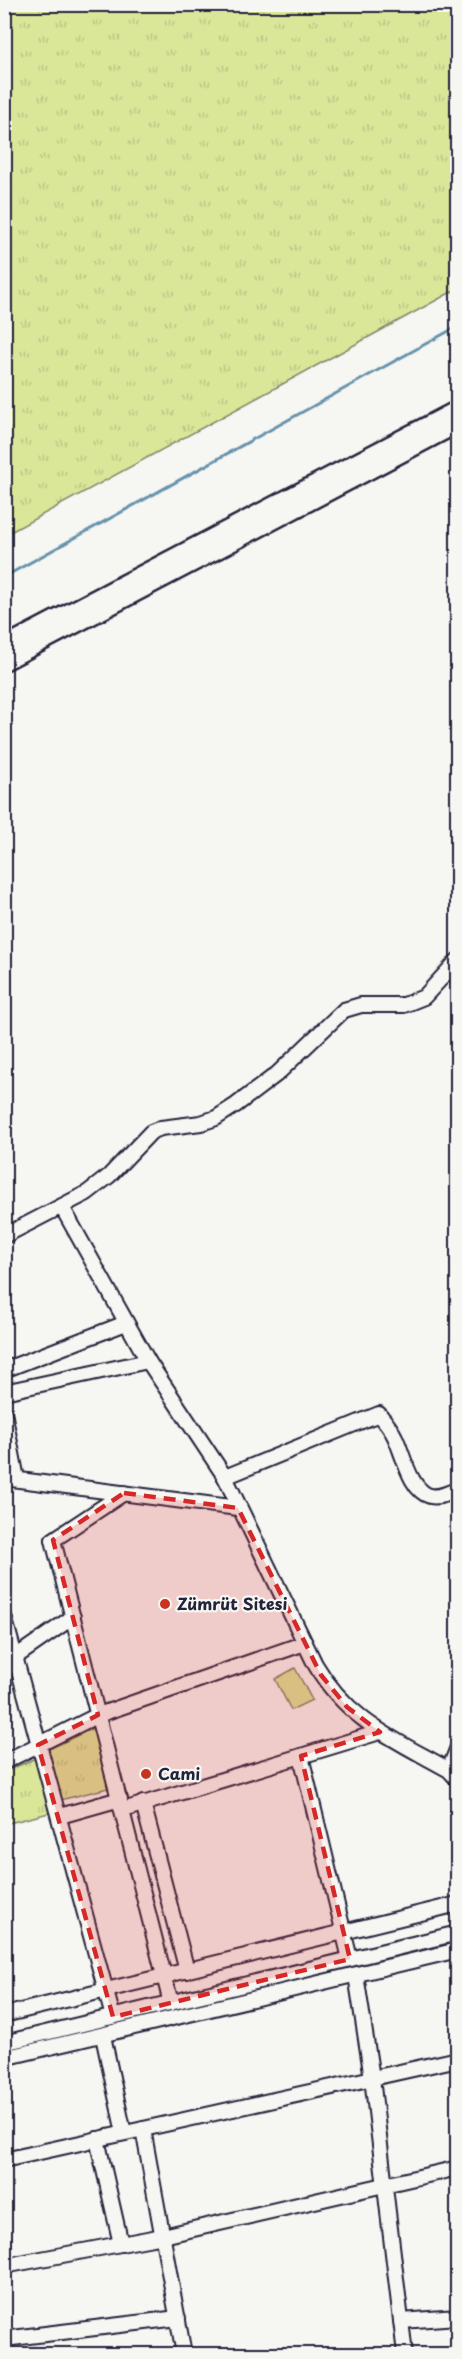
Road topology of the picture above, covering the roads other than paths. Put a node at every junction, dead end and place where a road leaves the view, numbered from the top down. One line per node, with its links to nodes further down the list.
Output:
1 (458, 409): 3 (main road)
2 (458, 424): 4 (main road)
3 (4, 646)
4 (4, 662)
5 (458, 960): 6 (street)
6 (62, 1207): 7 (street); 8 (street)
7 (4, 1236)
8 (126, 1323): 9 (street); 10 (street)
9 (148, 1361): 11 (street); 13 (street)
10 (4, 1370)
11 (4, 1392)
12 (4, 1412): 14 (street)
13 (225, 1477): 15 (street); 17 (street)
14 (11, 1478): 16 (street)
15 (458, 1489)
16 (124, 1493): 17 (street); 19 (street)
17 (238, 1508): 20 (street)
18 (4, 1616): 21 (street)
19 (73, 1617): 21 (street); 22 (street)
20 (304, 1643): 22 (street); 23 (street)
21 (10, 1662): 24 (street)
22 (98, 1715): 24 (street); 30 (street)
23 (380, 1732): 26 (street); 28 (street)
24 (38, 1745): 27 (street); 31 (street)
25 (458, 1748): 28 (street)
26 (301, 1756): 29 (street); 33 (street)
27 (4, 1762)
28 (453, 1775)
29 (143, 1803): 30 (street); 37 (street)
30 (121, 1805): 31 (street); 39 (street)
31 (60, 1816): 40 (street)
32 (458, 1904): 33 (street)
33 (344, 1932): 36 (street); 37 (street)
34 (458, 1933): 36 (street)
35 (458, 1950): 38 (street)
36 (350, 1959): 41 (street)
37 (187, 1971): 39 (street)
38 (356, 1975): 44 (street); 48 (street)
39 (165, 1976): 40 (street); 41 (street)
40 (105, 1990): 42 (street); 43 (street)
41 (171, 2003): 43 (street)
42 (4, 2015)
43 (113, 2017): 45 (street)
44 (103, 2036): 46 (street); 50 (street)
45 (4, 2043)
46 (4, 2058)
47 (458, 2059): 48 (street)
48 (372, 2078): 49 (street); 54 (street)
49 (143, 2129): 50 (street); 55 (street)
50 (124, 2133): 51 (street)
51 (97, 2139): 52 (street); 56 (street)
52 (4, 2160)
53 (458, 2168): 54 (street)
54 (385, 2186): 55 (street); 60 (street)
55 (163, 2236): 56 (street); 59 (street)
56 (122, 2244): 57 (street)
57 (4, 2266)
58 (458, 2317): 60 (street)
59 (178, 2318): 61 (street); 62 (street)
60 (401, 2320): 63 (street)
61 (4, 2338)
62 (184, 2355)
63 (405, 2355)

